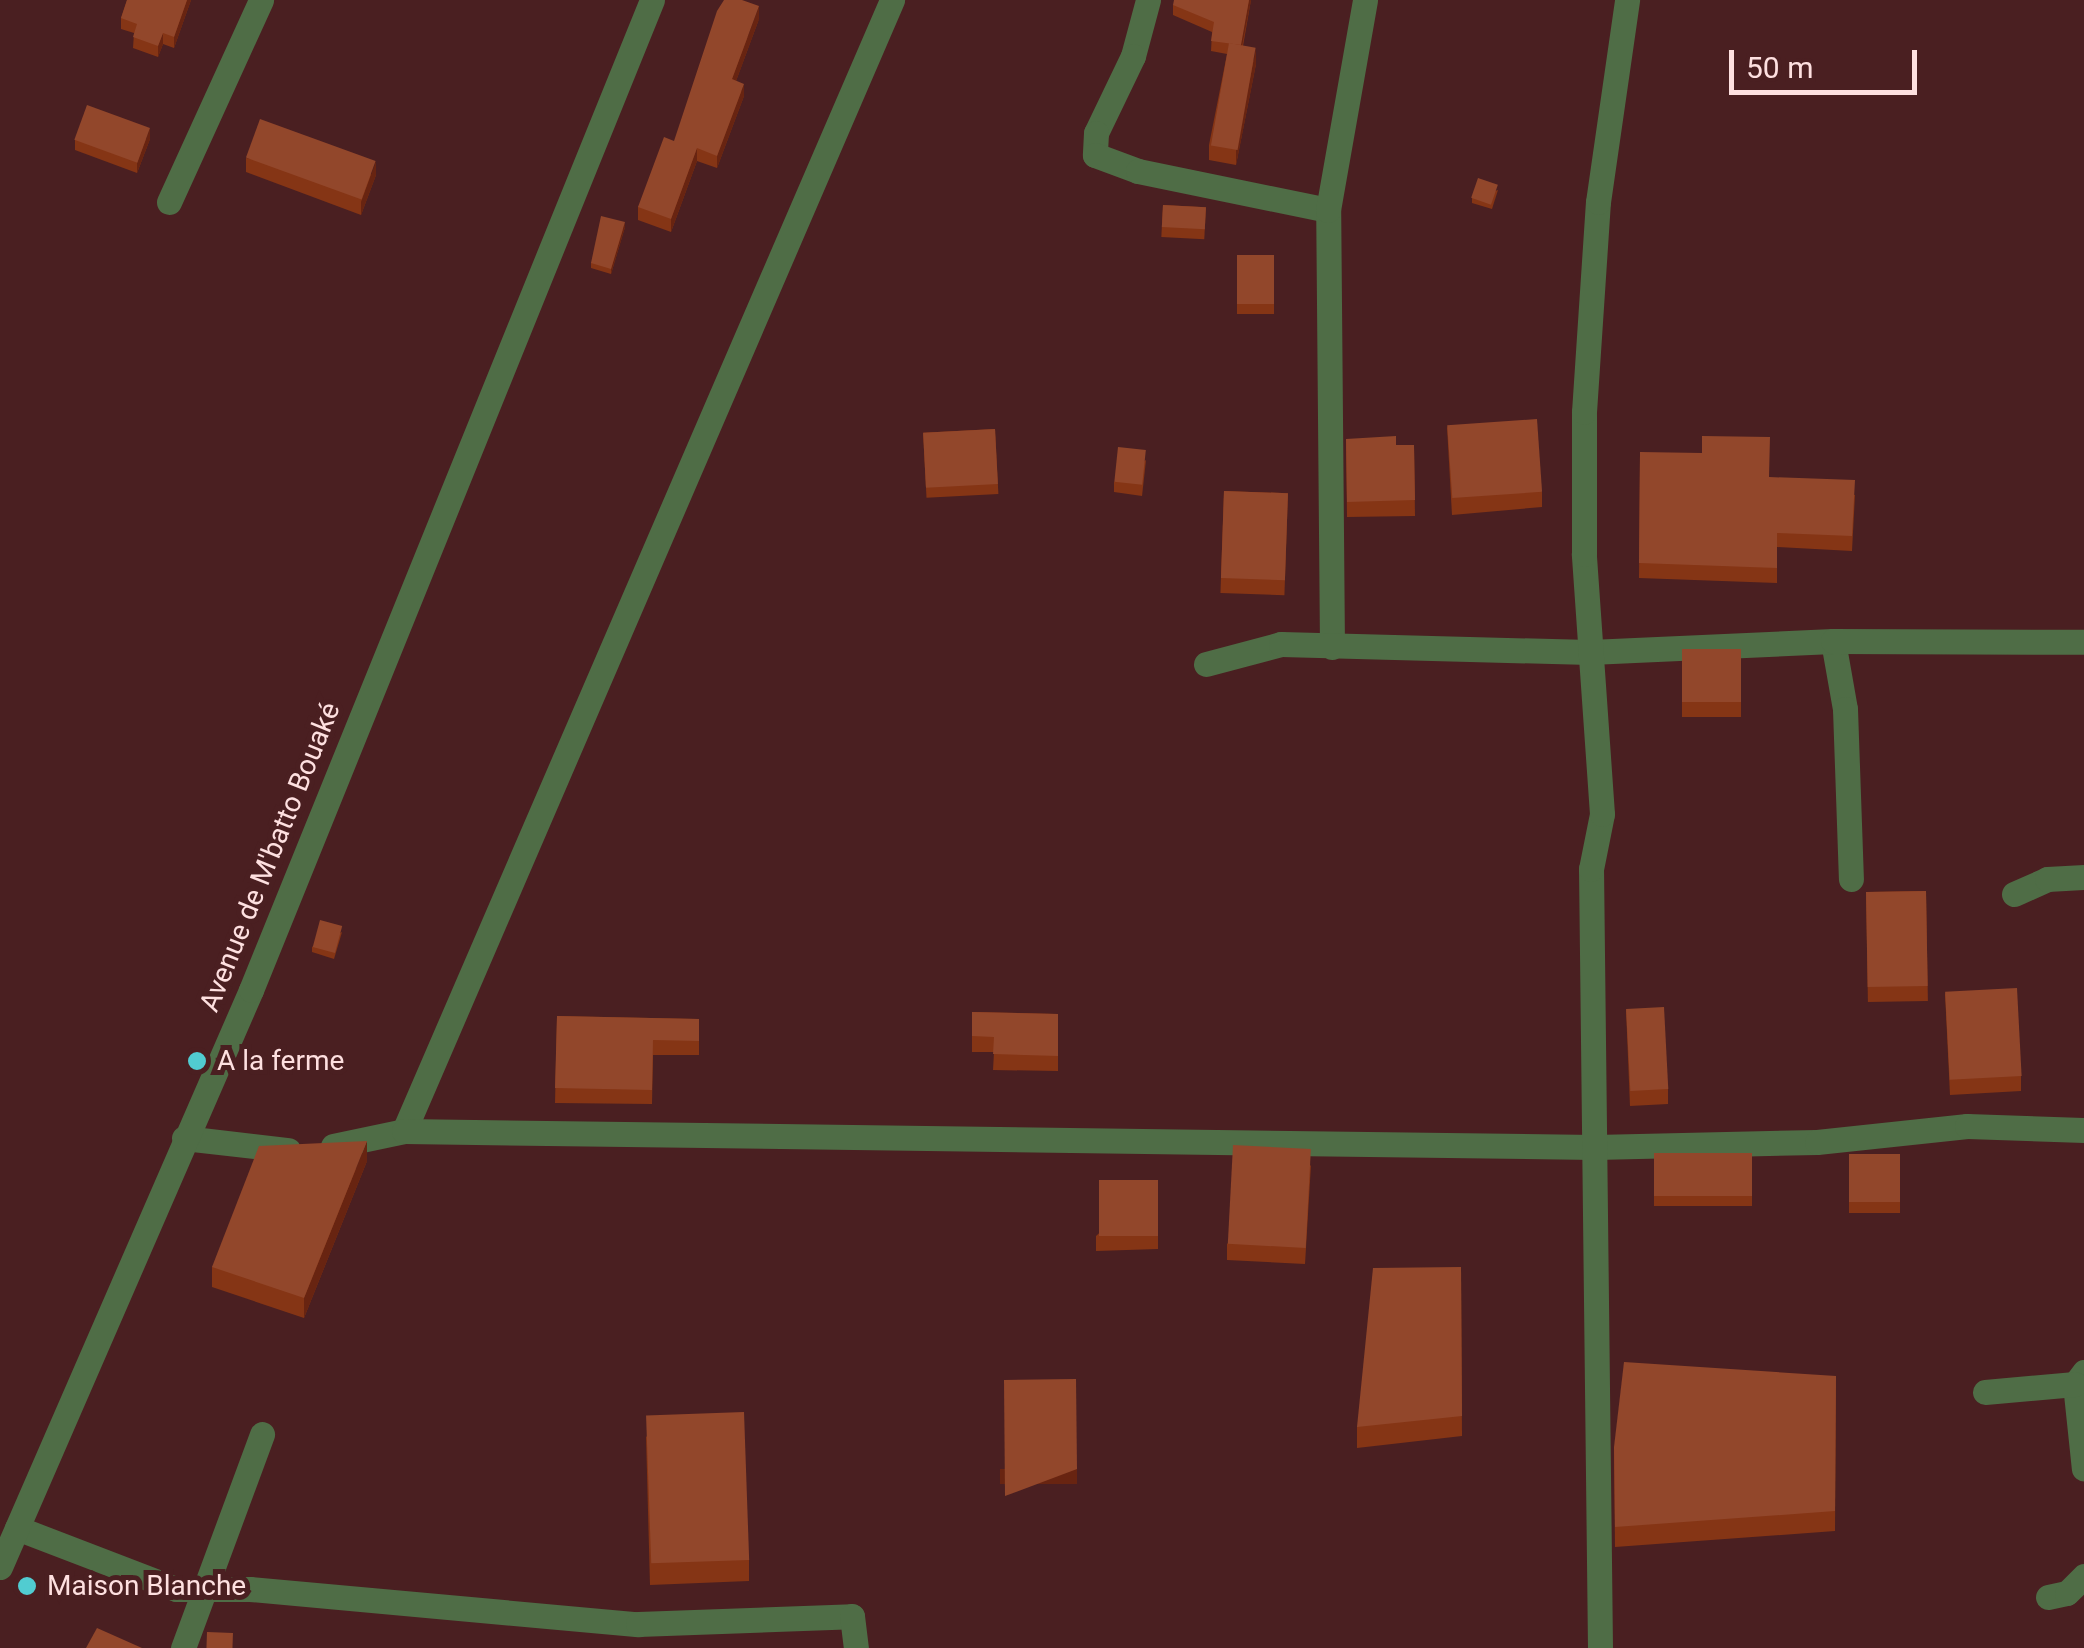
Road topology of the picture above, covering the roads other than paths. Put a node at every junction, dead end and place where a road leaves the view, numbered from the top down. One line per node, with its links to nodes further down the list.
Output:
1 (261, 0): 7 (street)
2 (652, 0): 19 (street, Avenue de M'batto Bouaké)
3 (892, 0): 18 (street)
4 (1148, 0): 8 (street)
5 (1365, 0): 8 (street)
6 (1628, 0): 12 (street)
7 (170, 202)
8 (1328, 210): 11 (street)
9 (1834, 641): 10 (street); 12 (street); 15 (street)
10 (2084, 642)
11 (1332, 646): 12 (street); 13 (street)
12 (1590, 652): 20 (street)
13 (1206, 664)
14 (2084, 877): 16 (street)
15 (1851, 879)
16 (2014, 894)
17 (2084, 1130): 20 (street)
18 (404, 1131): 19 (street); 20 (street)
19 (184, 1138): 25 (street, Avenue de M'batto Bouaké)
20 (1596, 1147): 32 (street)
21 (2079, 1378): 22 (street); 24 (street)
22 (1985, 1392)
23 (262, 1434): 28 (street)
24 (2084, 1469)
25 (17, 1528): 26 (street, Avenue de M'batto Bouaké); 28 (street)
26 (0, 1567)
27 (2084, 1576): 29 (street)
28 (205, 1589): 30 (street); 31 (street)
29 (2048, 1597)
30 (183, 1648)
31 (856, 1648)
32 (1600, 1648)

